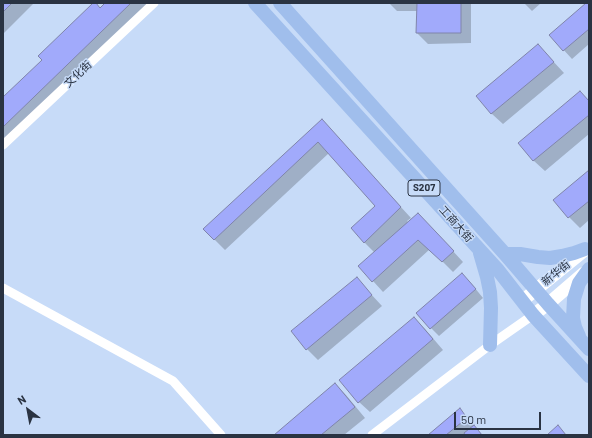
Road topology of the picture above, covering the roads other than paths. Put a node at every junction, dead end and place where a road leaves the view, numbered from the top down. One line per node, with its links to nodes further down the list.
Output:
1 (154, 3): 4 (street, 文化街)
2 (255, 3): 5 (main road, 工商大街 / S207)
3 (280, 3): 7 (main road, 工商大街 / S207)
4 (3, 145)
5 (477, 247): 11 (main road, 工商大街 / S207); 14 (main road)
6 (587, 248): 7 (main road); 10 (street, 新华街)
7 (506, 254): 10 (main road, 工商大街 / S207)
8 (589, 269): 12 (street, 新华街); 15 (main road)
9 (3, 288): 17 (street)
10 (536, 290): 11 (street, 新华街); 12 (main road, 工商大街 / S207)
11 (522, 301): 13 (main road, 工商大街 / S207)
12 (548, 304): 13 (street, 新华街); 15 (main road, 工商大街 / S207)
13 (533, 315): 14 (street); 16 (main road, 工商大街 / S207)
14 (490, 345): 18 (street)
15 (586, 346)
16 (589, 376)
17 (221, 435)
18 (372, 435)

